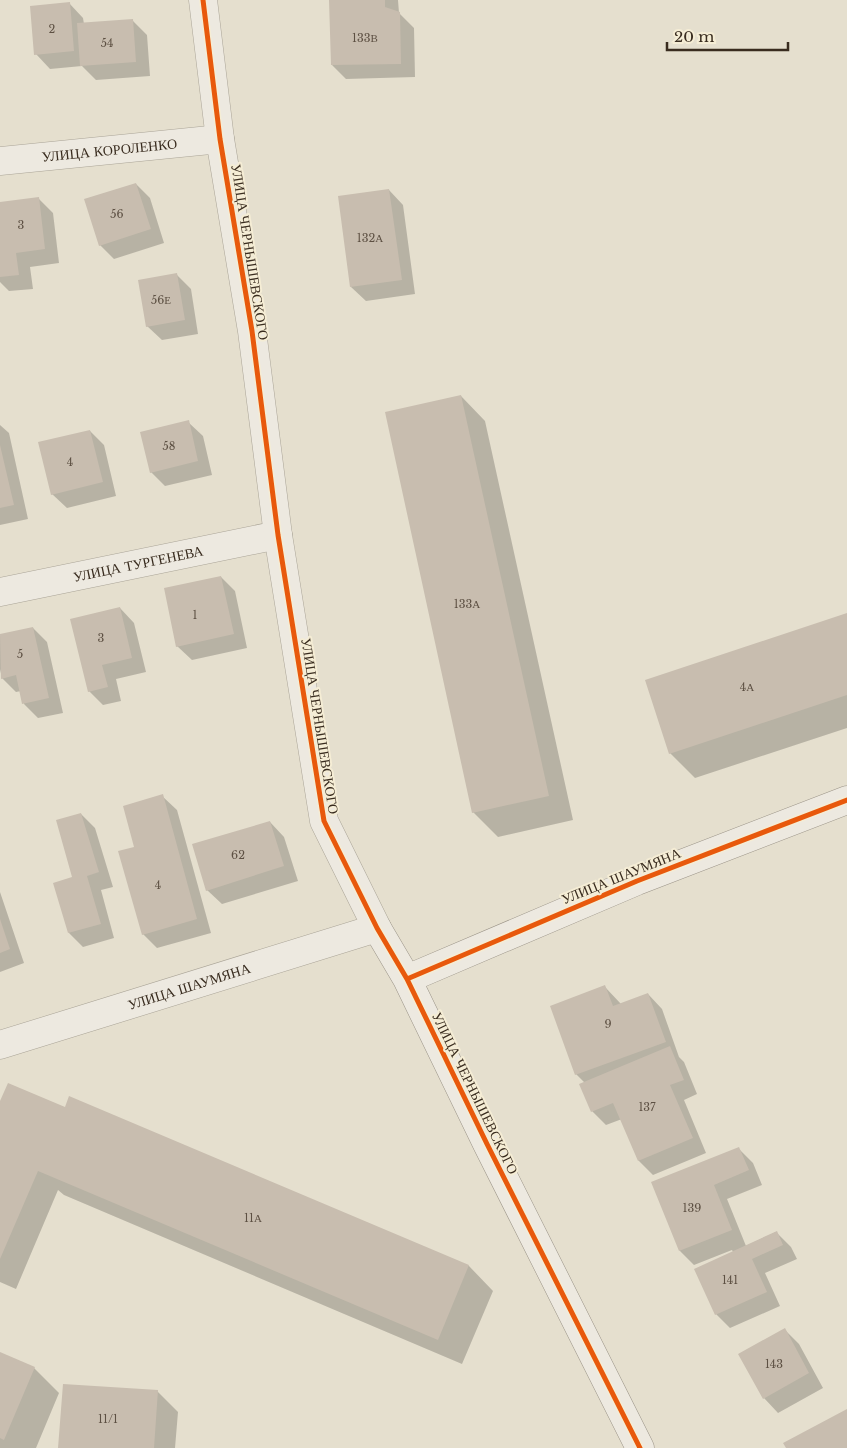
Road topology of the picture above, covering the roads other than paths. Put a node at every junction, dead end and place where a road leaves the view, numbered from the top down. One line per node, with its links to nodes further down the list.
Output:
1 (203, 0): 2 (street, УЛИЦА ЧЕРНЫШЕВСКОГО)
2 (220, 139): 3 (street, УЛИЦА КОРОЛЕНКО); 4 (street, УЛИЦА ЧЕРНЫШЕВСКОГО)
3 (0, 161)
4 (278, 535): 5 (street, УЛИЦА ТУРГЕНЕВА); 7 (street, УЛИЦА ЧЕРНЫШЕВСКОГО)
5 (0, 592)
6 (847, 800): 8 (street, УЛИЦА ШАУМЯНА)
7 (377, 928): 8 (street, УЛИЦА ЧЕРНЫШЕВСКОГО); 9 (street, УЛИЦА ШАУМЯНА)
8 (407, 980): 10 (street, УЛИЦА ЧЕРНЫШЕВСКОГО)
9 (0, 1045)
10 (640, 1448)

